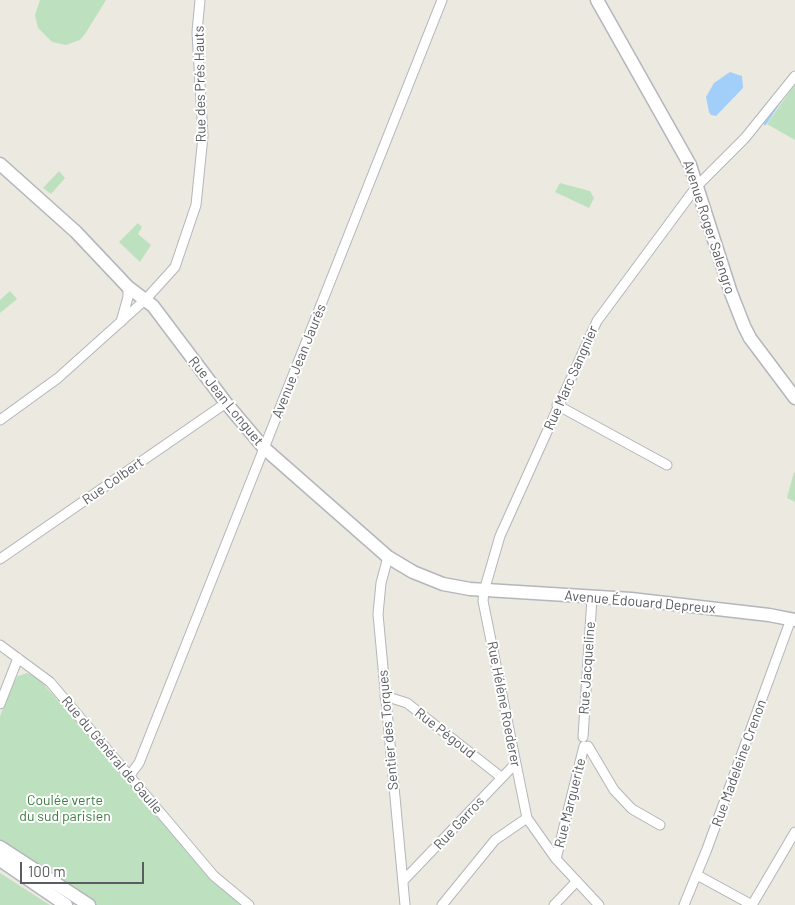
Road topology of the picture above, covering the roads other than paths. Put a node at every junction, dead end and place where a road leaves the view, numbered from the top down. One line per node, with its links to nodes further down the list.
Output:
1 (200, 0): 8 (street, Rue des Prés Hauts)
2 (442, 0): 14 (street, Avenue Jean Jaurès)
3 (597, 0): 6 (street, Avenue Roger Salengro)
4 (795, 76): 6 (street, Rue Marc Sangnier)
5 (0, 164): 7 (street, Rue Jean Longuet)
6 (697, 186): 10 (street, Avenue Roger Salengro); 12 (street, Rue Marc Sangnier)
7 (128, 287): 8 (street, Rue Jean Longuet); 9 (street)
8 (146, 299): 9 (street, Rue des Prés Hauts); 11 (street, Rue Jean Longuet)
9 (120, 322): 13 (street, Rue des Prés Hauts)
10 (795, 398)
11 (226, 403): 14 (street, Rue Jean Longuet); 17 (street, Rue Colbert)
12 (557, 405): 15 (street); 18 (street, Rue Marc Sangnier)
13 (0, 420)
14 (264, 448): 16 (street, Rue Jean Longuet); 27 (street, Avenue Jean Jaurès)
15 (667, 465)
16 (388, 557): 18 (street, Rue Jean Longuet); 23 (street, Sentier des Torques)
17 (0, 559)
18 (484, 591): 19 (street, Avenue Édouard Depreux); 26 (street, Rue Hélène Roederer)
19 (592, 598): 20 (street, Avenue Édouard Depreux); 25 (street, Rue Jacqueline)
20 (793, 620): 35 (street, Rue Madeleine Crenon)
21 (0, 645): 22 (street, Rue du Général de Gaulle)
22 (18, 658): 24 (street); 27 (street, Rue du Général de Gaulle)
23 (385, 696): 28 (street, Rue Pégoud); 36 (street, Sentier des Torques)
24 (0, 704)
25 (585, 743): 30 (street); 33 (street, Rue Marguerite)
26 (516, 764): 28 (street, Rue Garros); 29 (street, Rue Hélène Roederer)
27 (130, 775): 40 (street, Rue du Général de Gaulle)
28 (501, 777): 36 (street, Rue Garros)
29 (527, 818): 33 (street); 42 (street)
30 (660, 825)
31 (795, 832): 46 (street)
32 (0, 847): 39 (street)
33 (556, 859): 37 (street)
34 (0, 860): 38 (street)
35 (697, 875): 45 (street, Rue Madeleine Crenon); 46 (street)
36 (403, 881): 41 (street, Sentier des Torques)
37 (577, 881): 43 (street); 44 (street)
38 (66, 905)
39 (89, 905)
40 (249, 905)
41 (405, 905)
42 (442, 905)
43 (554, 905)
44 (599, 905)
45 (684, 905)
46 (752, 905)

